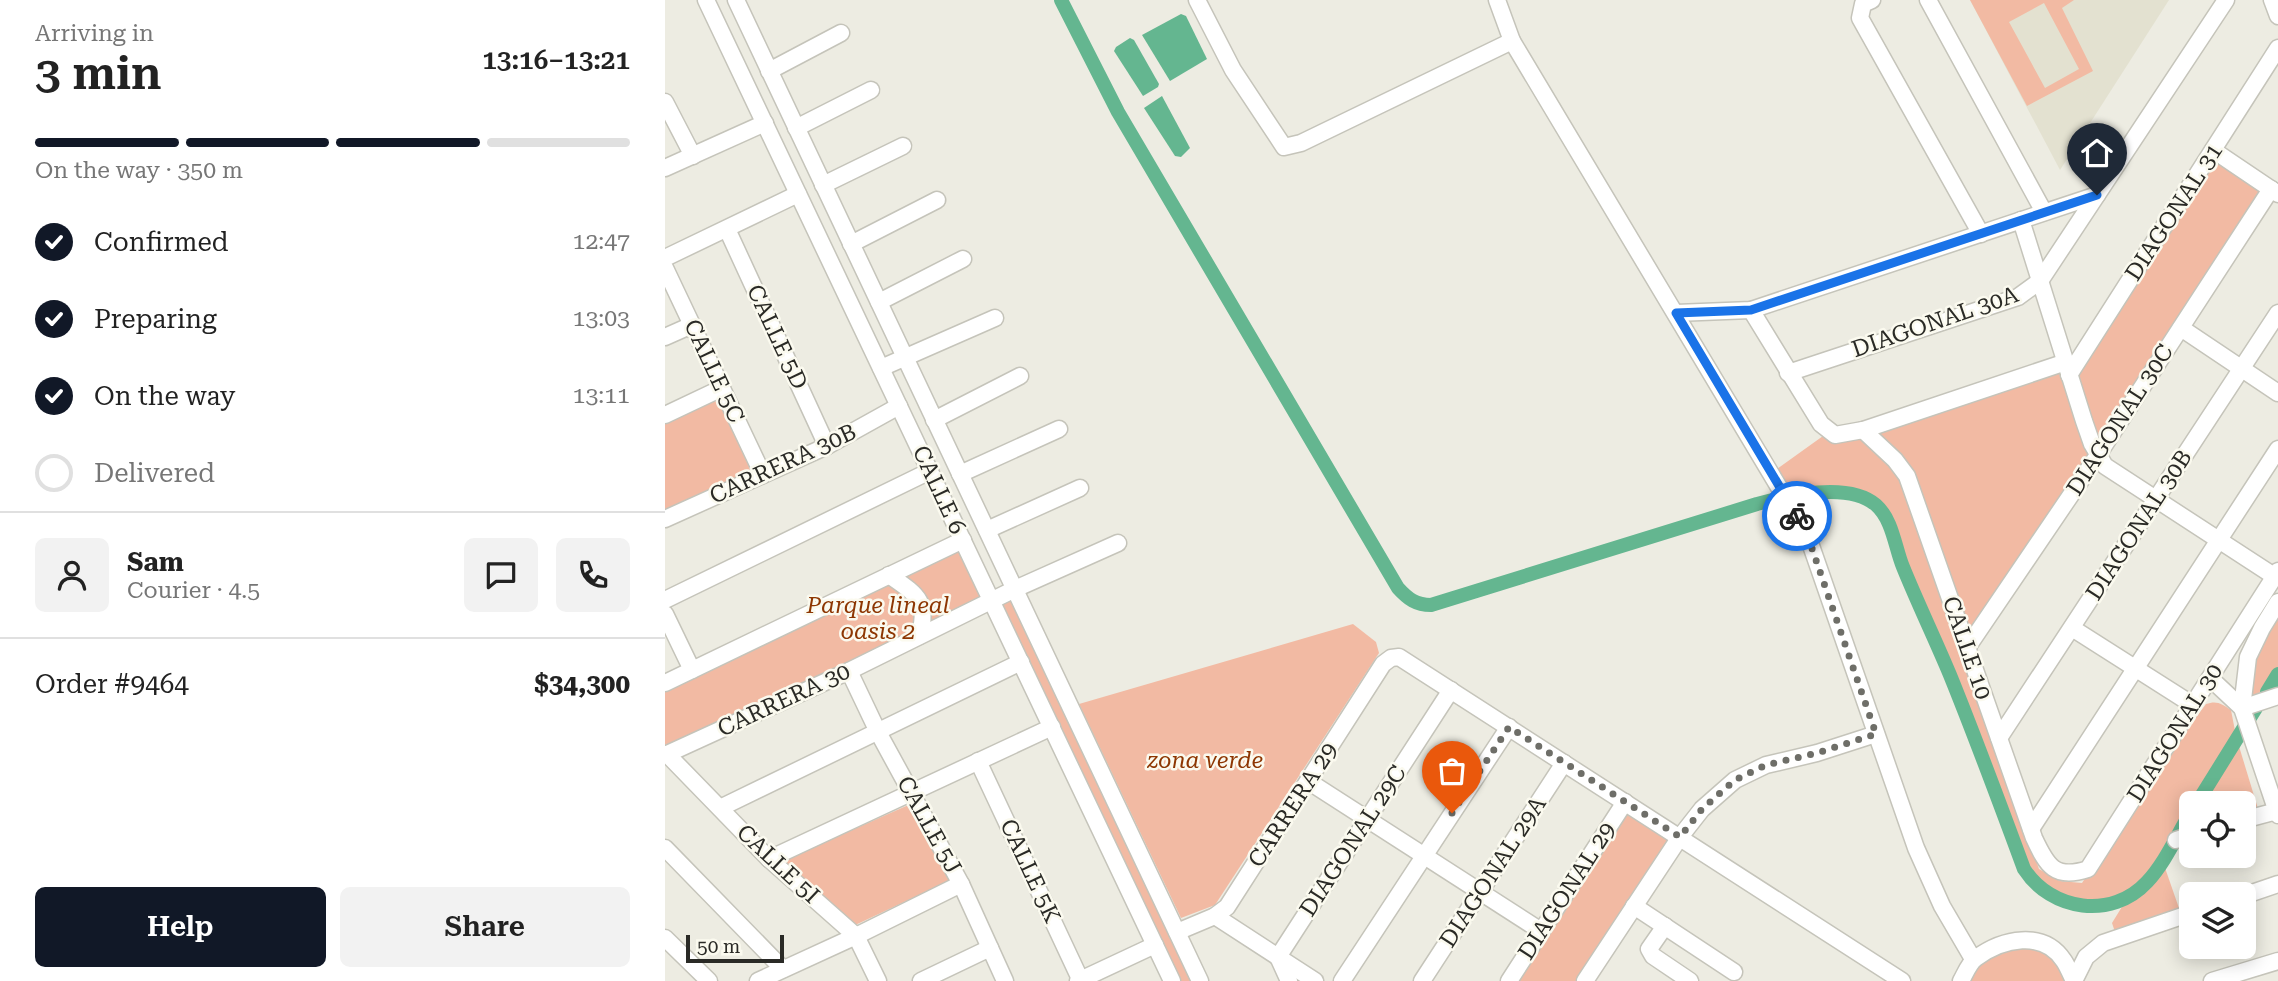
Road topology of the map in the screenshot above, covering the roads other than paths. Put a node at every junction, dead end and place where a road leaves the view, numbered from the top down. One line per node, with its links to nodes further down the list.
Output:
1 (706, 0): 16 (street, CALLE 6)
2 (736, 0): 13 (street, CALLE 6)
3 (1197, 0): 11 (street)
4 (1497, 0): 11 (street)
5 (1872, 0): 30 (street)
6 (1928, 0): 27 (street)
7 (2225, 0): 25 (street, DIAGONAL 30A)
8 (2273, 0): 9 (street)
9 (2278, 16)
10 (841, 33): 13 (street)
11 (1512, 40): 38 (street)
12 (2278, 48): 19 (street, DIAGONAL 31)
13 (769, 71): 17 (street, CALLE 6)
14 (871, 90): 17 (street)
15 (665, 102): 20 (street)
16 (765, 123): 20 (street); 24 (street, CALLE 6)
17 (796, 128): 22 (street, CALLE 6)
18 (903, 146): 22 (street)
19 (2213, 150): 23 (street); 46 (street, DIAGONAL 31)
20 (693, 156): 21 (street)
21 (665, 168)
22 (823, 185): 31 (street, CALLE 6)
23 (2274, 192): 42 (street, DIAGONAL 30C)
24 (799, 194): 29 (street); 45 (street, CALLE 6)
25 (2097, 195): 27 (street); 35 (street, DIAGONAL 30A)
26 (937, 200): 31 (street)
27 (2044, 212): 28 (street)
28 (2021, 220): 30 (street); 35 (street)
29 (727, 229): 32 (street); 57 (street, CALLE 5D)
30 (1981, 234): 37 (street)
31 (851, 244): 36 (street, CALLE 6)
32 (665, 258)
33 (963, 259): 36 (street)
34 (665, 268): 41 (street, CALLE 5C)
35 (2040, 281): 46 (street); 48 (street, DIAGONAL 30A)
36 (879, 302): 44 (street, CALLE 6)
37 (1751, 310): 38 (street); 48 (street)
38 (1676, 313): 93 (street)
39 (2278, 313): 47 (street, DIAGONAL 30B)
40 (995, 318): 44 (street)
41 (692, 324): 43 (street); 50 (street, CALLE 5C)
42 (2181, 328): 47 (street); 59 (street, DIAGONAL 30C)
43 (665, 337)
44 (905, 357): 45 (street); 54 (street, CALLE 6)
45 (881, 368): 52 (street, CALLE 6)
46 (2068, 368): 56 (street); 59 (street)
47 (2241, 370): 51 (street); 64 (street, DIAGONAL 30B)
48 (1788, 373): 56 (street)
49 (1020, 376): 54 (street)
50 (722, 388): 53 (street); 62 (street, CALLE 5C)
51 (2278, 393)
52 (899, 407): 57 (street, CARRERA 30B); 60 (street, CALLE 6)
53 (665, 415)
54 (934, 420): 61 (street, CALLE 6)
55 (1059, 429): 61 (street)
56 (1863, 430): 79 (street, CALLE 10)
57 (827, 446): 62 (street, CARRERA 30B)
58 (2278, 449): 68 (street)
59 (2098, 455): 64 (street); 79 (street, DIAGONAL 30C)
60 (930, 471): 67 (street, CALLE 6); 73 (street)
61 (960, 474): 66 (street, CALLE 6)
62 (763, 475): 65 (street, CARRERA 30B)
63 (1080, 488): 66 (street)
64 (2156, 499): 68 (street); 77 (street, DIAGONAL 30B)
65 (665, 519)
66 (987, 530): 72 (street, CALLE 6)
67 (963, 540): 71 (street); 74 (street, CALLE 6)
68 (2218, 540): 70 (street); 81 (street)
69 (1118, 543): 72 (street, CARRERA 30)
70 (2276, 573): 84 (street, DIAGONAL 30)
71 (890, 575): 78 (street); 82 (street)
72 (1015, 589): 74 (street, CARRERA 30); 121 (street, CALLE 6)
73 (665, 600)
74 (992, 600): 78 (street, CARRERA 30); 80 (street, CALLE 6)
75 (2278, 602): 89 (street, DIAGONAL 30)
76 (665, 614): 82 (street)
77 (2071, 628): 81 (street); 94 (street, DIAGONAL 30B)
78 (919, 636): 83 (street, CARRERA 30)
79 (1967, 648): 94 (street, CALLE 10)
80 (1021, 662): 90 (street, CALLE 6); 92 (street)
81 (2134, 669): 88 (street); 106 (street)
82 (692, 670): 85 (street)
83 (849, 671): 92 (street, CALLE 5J); 95 (street, CARRERA 30)
84 (2210, 678): 88 (street, DIAGONAL 30); 89 (street)
85 (665, 682)
86 (1451, 691): 91 (street); 99 (street, CARRERA 29); 105 (street, DIAGONAL 29C)
87 (2278, 696): 89 (street)
88 (2193, 705): 111 (street, DIAGONAL 30)
89 (2245, 713): 98 (street)
90 (1052, 727): 96 (street); 124 (street, CALLE 6)
91 (1509, 727): 97 (street); 109 (street)
92 (878, 732): 100 (street, CALLE 5J); 102 (street)
93 (1876, 734): 107 (street); 127 (street)
94 (1999, 738): 106 (street, CALLE 10)
95 (666, 754): 102 (street, CALLE 5I)
96 (978, 761): 100 (street); 136 (street, CALLE 5K)
97 (1565, 763): 101 (street); 114 (street, DIAGONAL 29A)
98 (2271, 771): 103 (street)
99 (1308, 781): 105 (street); 117 (street, CARRERA 29)
100 (912, 794): 110 (street); 112 (street, CALLE 5J)
101 (1625, 802): 107 (street); 120 (street, DIAGONAL 29)
102 (720, 808): 110 (street, CALLE 5I)
103 (2277, 813): 104 (street)
104 (2256, 817)
105 (1367, 819): 109 (street); 126 (street, DIAGONAL 29C)
106 (2031, 829): 111 (street, CALLE 10)
107 (1680, 837): 116 (street); 146 (street)
108 (665, 848): 129 (street)
109 (1424, 856): 114 (street); 141 (street)
110 (769, 859): 122 (street, CALLE 5I)
111 (2059, 872)
112 (961, 884): 122 (street); 125 (street, CALLE 5J)
113 (2278, 884): 115 (street)
114 (1480, 892): 120 (street); 142 (street, DIAGONAL 29A)
115 (2256, 892)
116 (1634, 906): 119 (street); 144 (street)
117 (1215, 916): 121 (street, CARRERA 29); 126 (street)
118 (2179, 917): 148 (street)
119 (1665, 926): 130 (street); 145 (street)
120 (1541, 931): 143 (street, DIAGONAL 29)
121 (1177, 932): 138 (street, CALLE 6)
122 (856, 936): 129 (street); 133 (street, CALLE 5I)
123 (665, 938): 131 (street)
124 (1155, 945): 136 (street); 137 (street, CALLE 6)
125 (990, 948): 134 (street); 135 (street, CALLE 5J)
126 (1278, 957): 139 (street); 140 (street)
127 (1973, 959): 147 (street); 148 (street)
128 (2278, 961): 149 (street)
129 (783, 969): 132 (street)
130 (1734, 972)
131 (709, 981)
132 (758, 981)
133 (878, 981)
134 (921, 981)
135 (1005, 981)
136 (1080, 981)
137 (1172, 981)
138 (1200, 981)
139 (1289, 981)
140 (1315, 981)
141 (1342, 981)
142 (1422, 981)
143 (1509, 981)
144 (1585, 981)
145 (1690, 981)
146 (1902, 981)
147 (1961, 981)
148 (2074, 981)
149 (2212, 981)

